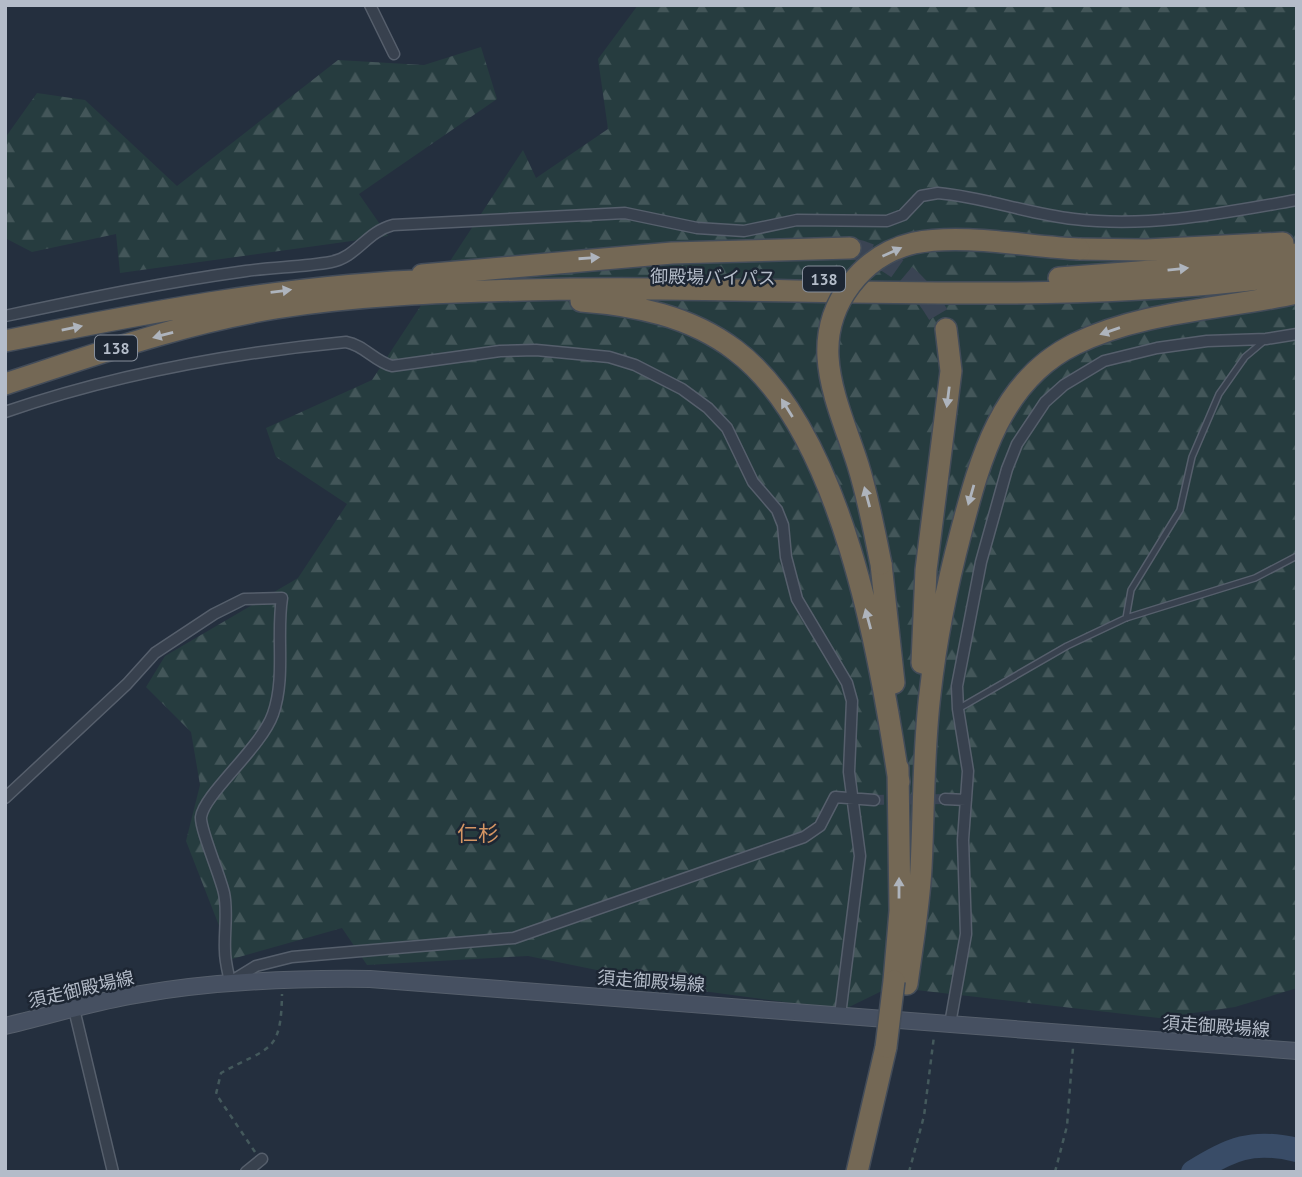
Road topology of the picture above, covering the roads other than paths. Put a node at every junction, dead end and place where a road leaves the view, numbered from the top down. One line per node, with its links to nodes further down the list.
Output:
1 (370, 5): 2 (street)
2 (394, 54)
3 (1297, 200): 10 (street)
4 (1297, 242): 20 (highway, one-way to 4, bridge)
5 (850, 248): 8 (highway, one-way to 5)
6 (1297, 254): 8 (highway, 御殿場バイパス / 138, one-way to 6)
7 (1297, 274): 8 (highway, 御殿場バイパス / 138)
8 (351, 291): 14 (highway, 御殿場バイパス / 138, one-way to 8); 15 (highway, 御殿場バイパス / 138, one-way to 15); 20 (highway, one-way to 8)
9 (1297, 293): 26 (highway, one-way to 26)
10 (5, 316)
11 (946, 329): 26 (highway, one-way to 26)
12 (1297, 334): 13 (street)
13 (1266, 339): 18 (lane); 19 (street)
14 (5, 341)
15 (5, 384)
16 (5, 412): 22 (street)
17 (1297, 556): 18 (lane)
18 (1126, 618): 19 (lane)
19 (957, 709): 25 (street)
20 (899, 782): 28 (highway, one-way to 20)
21 (5, 798): 27 (street)
22 (852, 799): 24 (street); 27 (street); 30 (street)
23 (946, 799): 25 (street)
24 (874, 800)
25 (966, 800): 31 (street)
26 (915, 914): 28 (highway)
27 (230, 982): 29 (main road, 須走御殿場線); 30 (main road, 須走御殿場線)
28 (901, 983): 33 (highway)
29 (74, 1009): 32 (main road, 須走御殿場線); 36 (street)
30 (840, 1015): 31 (main road, 須走御殿場線)
31 (943, 1023): 34 (main road, 須走御殿場線)
32 (5, 1026)
33 (892, 1047): 38 (highway); 39 (highway)
34 (1297, 1051)
35 (262, 1159): 37 (street)
36 (113, 1172)
37 (246, 1172)
38 (857, 1172)
39 (871, 1172)

